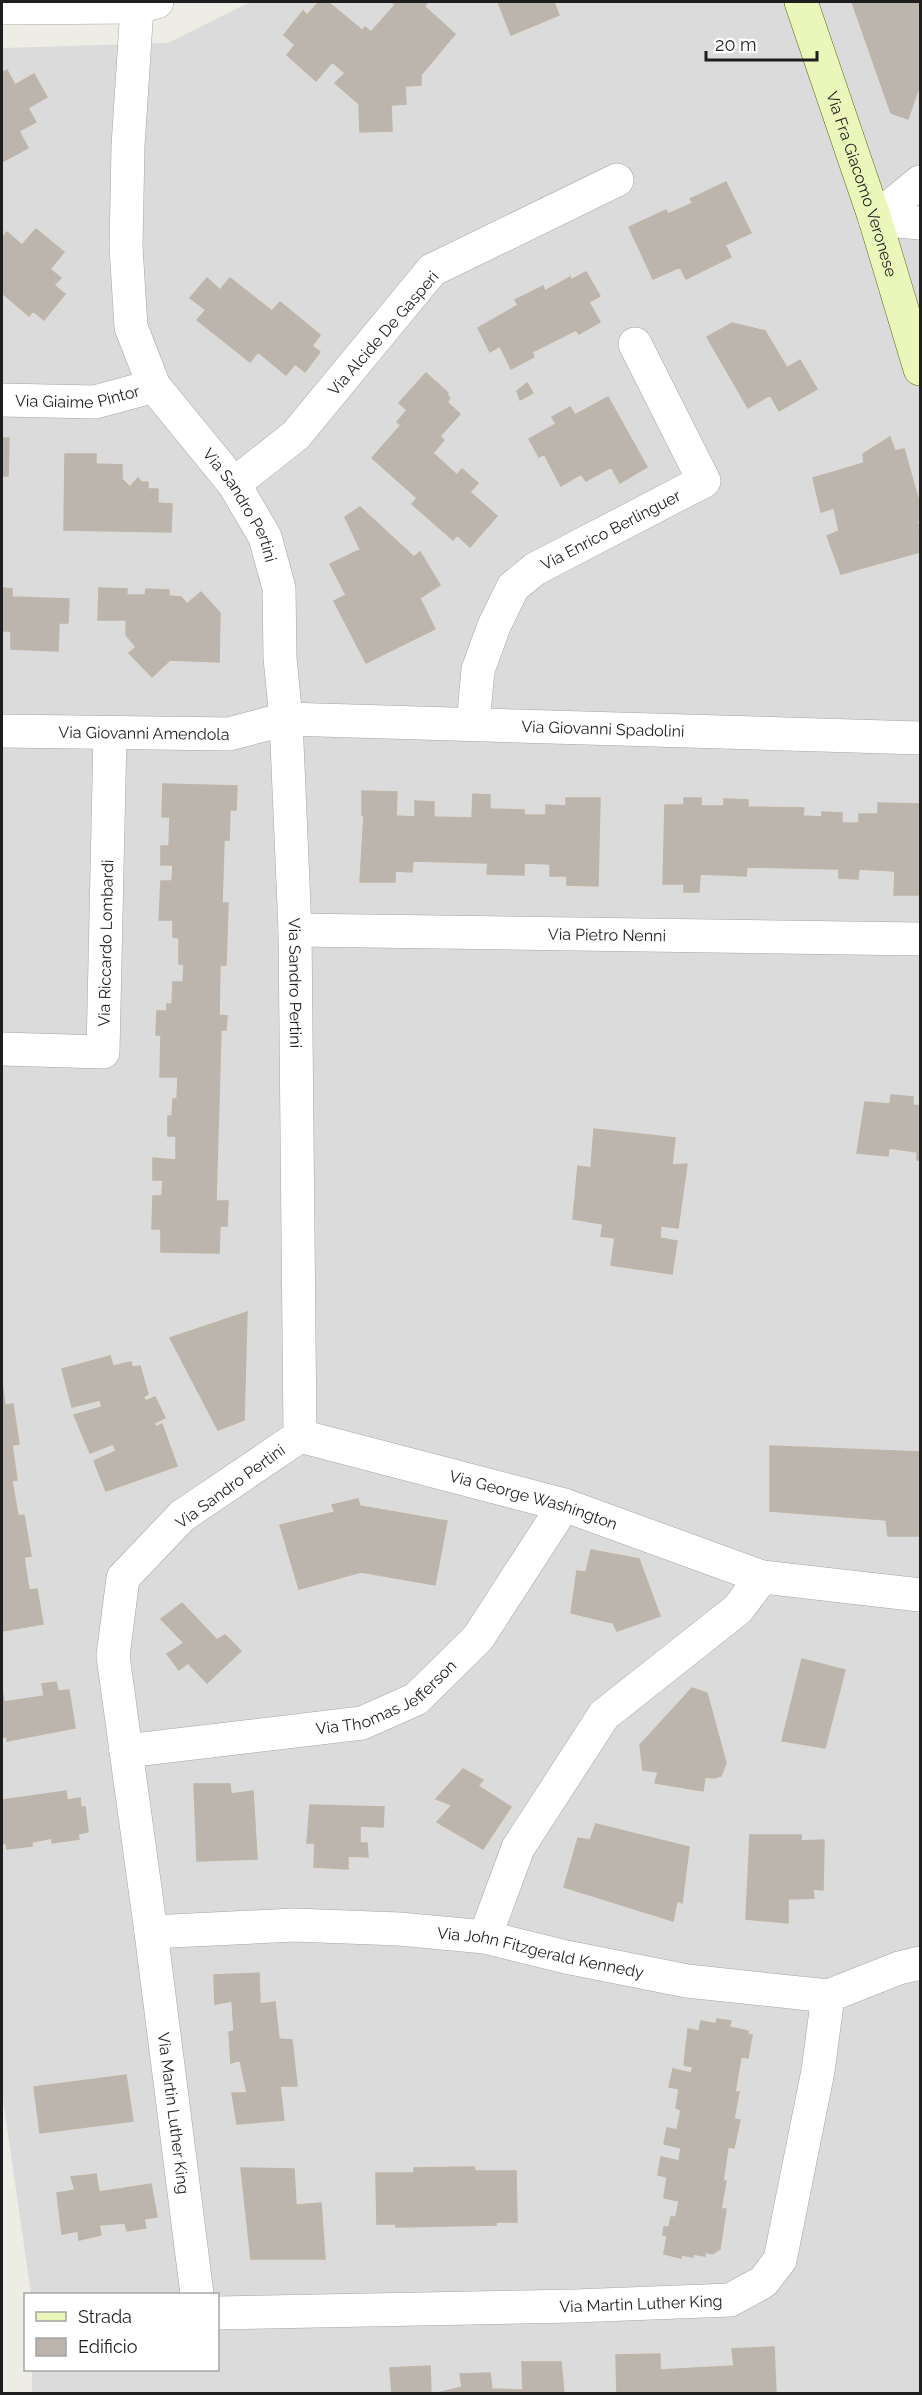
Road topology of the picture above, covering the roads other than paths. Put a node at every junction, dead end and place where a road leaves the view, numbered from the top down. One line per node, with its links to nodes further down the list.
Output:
1 (801, 2): 6 (street, Via Fra Giacomo Veronese)
2 (147, 4): 3 (street); 10 (street, Via Sandro Pertini)
3 (2, 8)
4 (617, 180): 12 (street, Via Alcide De Gasperi)
5 (921, 182): 6 (street)
6 (875, 219): 7 (street); 9 (street, Via Fra Giacomo Veronese)
7 (921, 223)
8 (635, 344): 14 (street, Via Enrico Berlinguer)
9 (921, 369)
10 (154, 386): 11 (street, Via Giaime Pintor); 12 (street, Via Sandro Pertini)
11 (2, 400)
12 (234, 484): 13 (street, Via Sandro Pertini)
13 (286, 719): 14 (street, Via Giovanni Spadolini); 16 (street, Via Giovanni Amendola); 18 (street, Via Sandro Pertini)
14 (472, 724): 17 (street, Via Giovanni Spadolini)
15 (2, 731): 16 (street, Via Giovanni Amendola)
16 (110, 734): 20 (street, Via Riccardo Lombardi)
17 (921, 738)
18 (295, 930): 19 (street, Via Pietro Nenni); 21 (street, Via Sandro Pertini)
19 (921, 939)
20 (2, 1049)
21 (300, 1436): 22 (street, Via George Washington); 25 (street, Via Sandro Pertini)
22 (564, 1505): 23 (street, Via George Washington); 25 (street, Via Thomas Jefferson)
23 (762, 1576): 24 (street, Via George Washington); 27 (street)
24 (921, 1595)
25 (126, 1751): 26 (street, Via Sandro Pertini)
26 (151, 1932): 27 (street, Via John Fitzgerald Kennedy); 30 (street, Via Martin Luther King)
27 (485, 1936): 29 (street, Via John Fitzgerald Kennedy)
28 (921, 1963): 29 (street, Via John Fitzgerald Kennedy)
29 (828, 1996): 31 (street, Via Martin Luther King)
30 (197, 2293)
31 (219, 2313)

